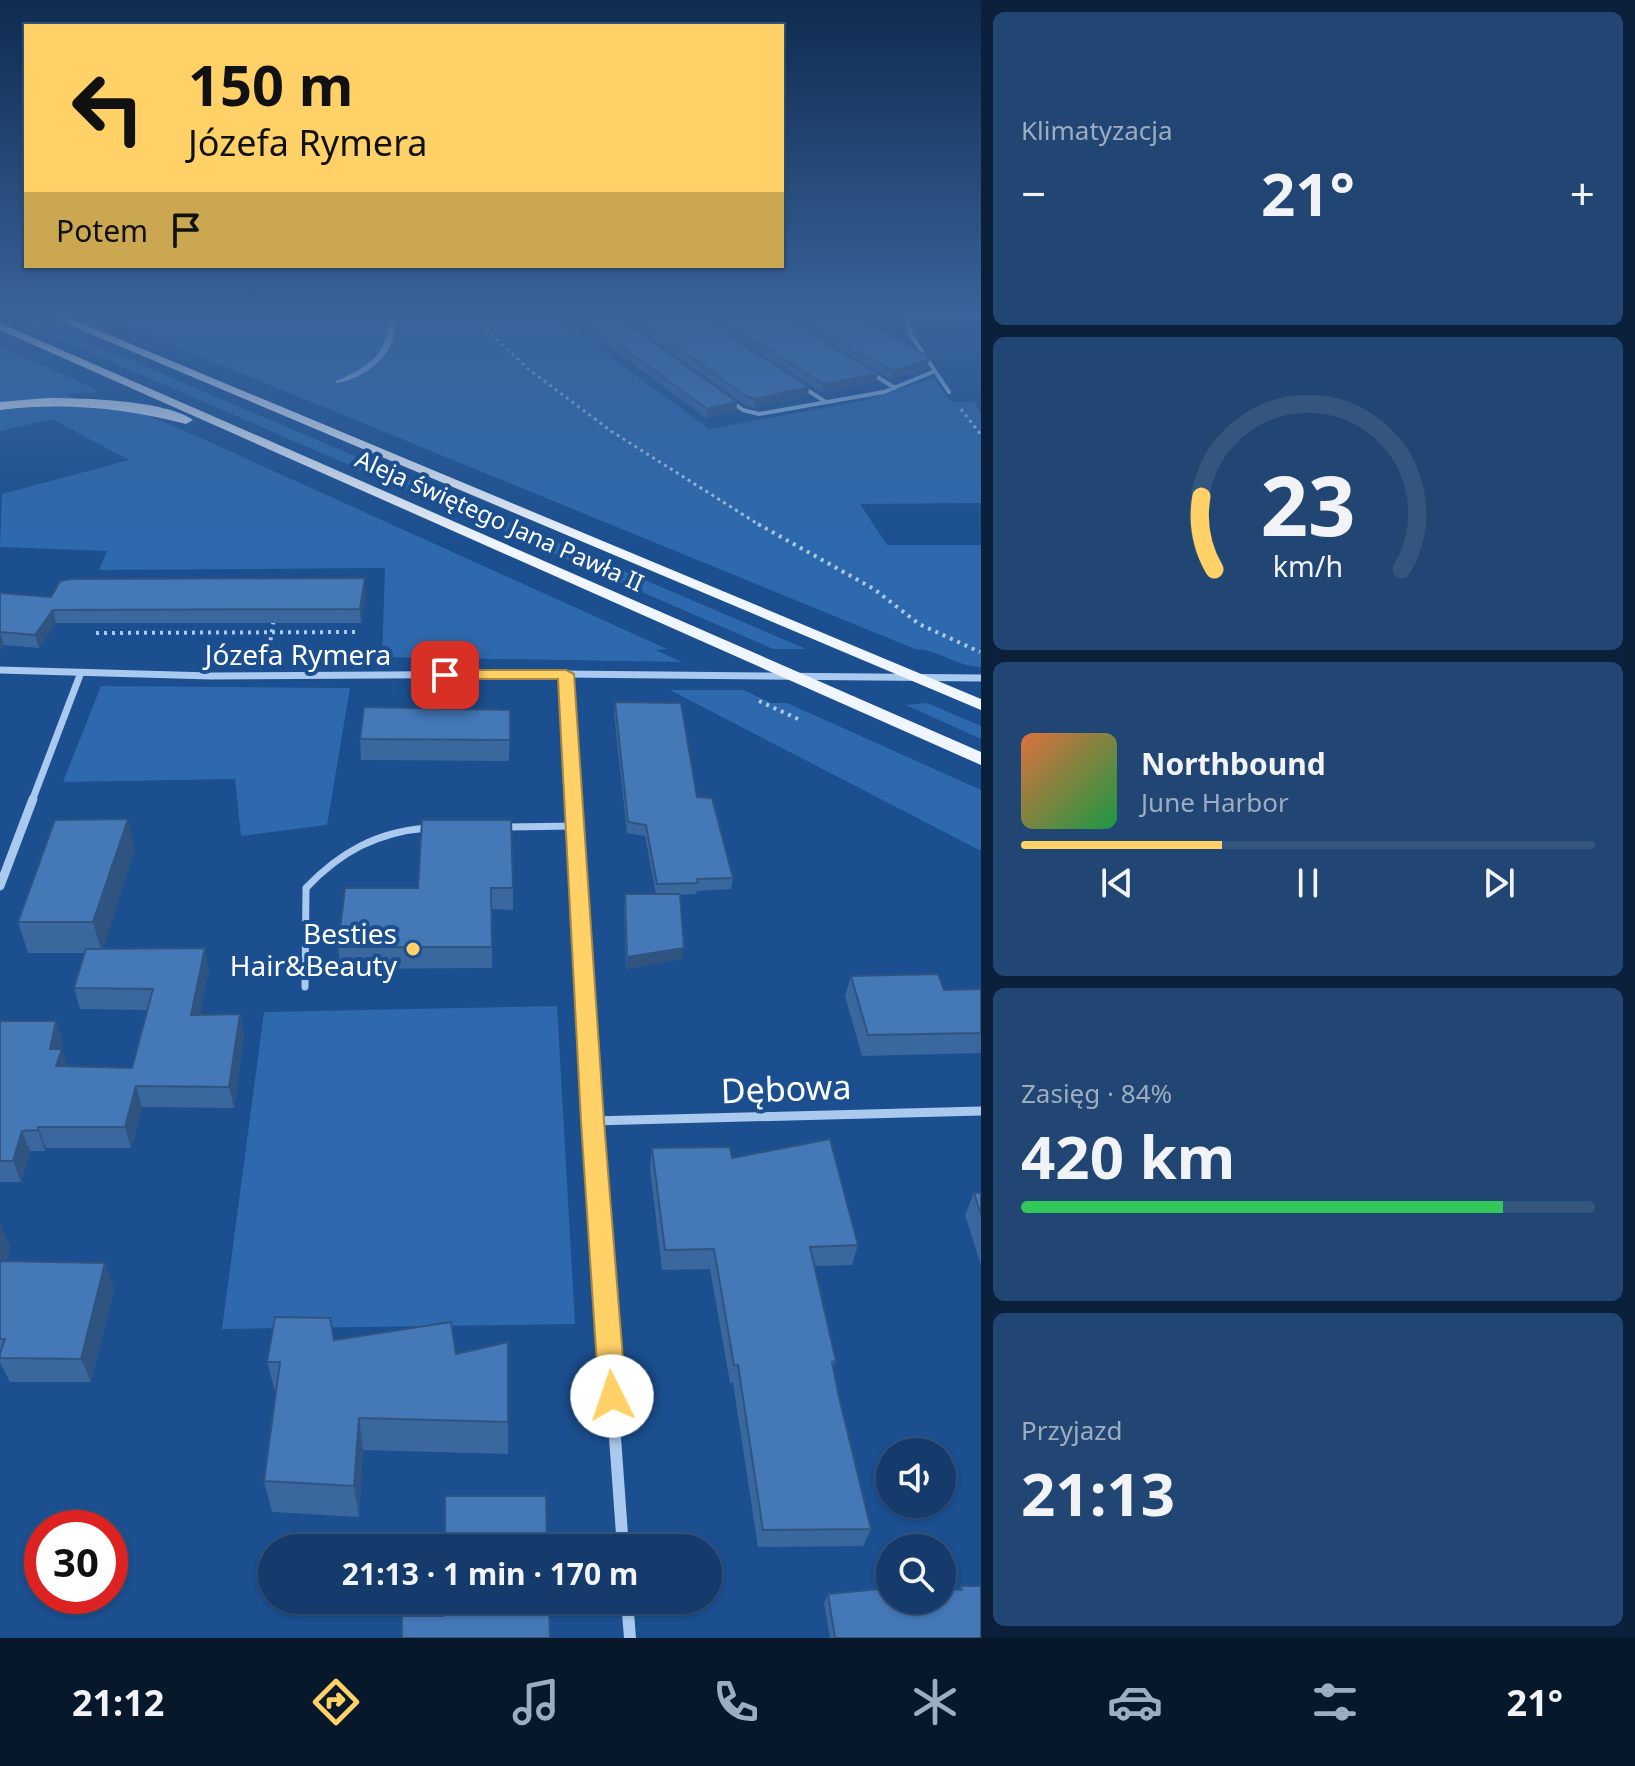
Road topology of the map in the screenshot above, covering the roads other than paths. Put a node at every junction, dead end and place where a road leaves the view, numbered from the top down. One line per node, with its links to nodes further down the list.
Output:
1 (150, 392): 8 (main road, Aleja świętego Jana Pawła II)
2 (236, 392): 13 (main road, Aleja świętego Jana Pawła II)
3 (811, 392): 6 (lane)
4 (873, 392): 6 (lane)
5 (731, 402): 6 (lane)
6 (826, 402)
7 (0, 406): 8 (main road)
8 (266, 444): 14 (main road, Aleja świętego Jana Pawła II)
9 (0, 670): 11 (street, Józefa Rymera)
10 (566, 674): 11 (street, Józefa Rymera); 12 (street, Józefa Rymera); 15 (street)
11 (80, 675): 18 (street)
12 (981, 678)
13 (980, 704)
14 (981, 759)
15 (575, 826): 16 (lane); 21 (street)
16 (499, 827)
17 (439, 828): 19 (lane)
18 (0, 886)
19 (305, 987)
20 (981, 1111): 21 (street, Dębowa)
21 (592, 1121): 22 (street)
22 (622, 1534)
23 (628, 1614): 24 (street)
24 (630, 1638)

